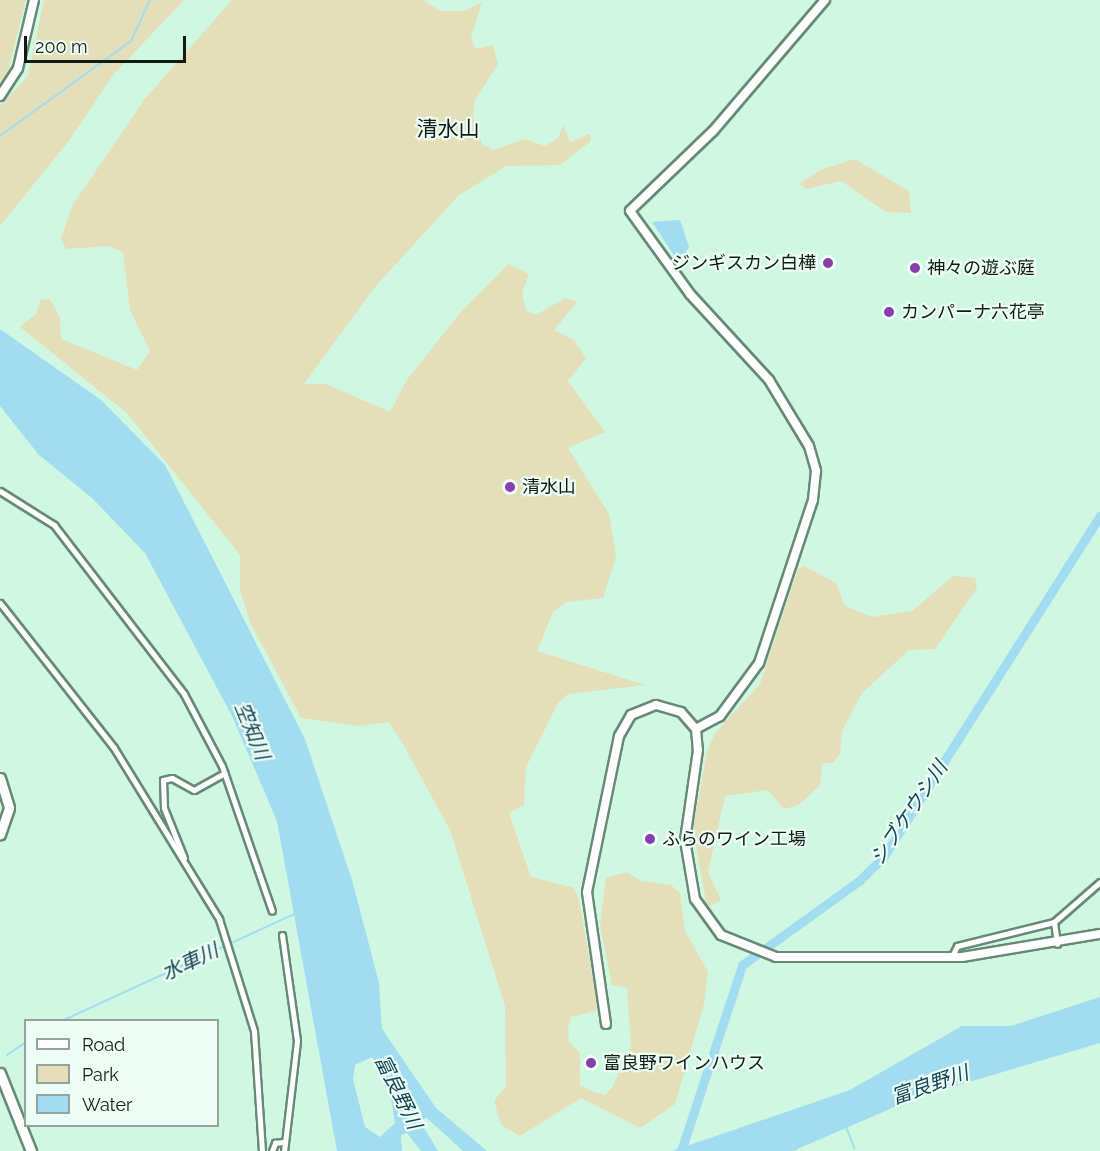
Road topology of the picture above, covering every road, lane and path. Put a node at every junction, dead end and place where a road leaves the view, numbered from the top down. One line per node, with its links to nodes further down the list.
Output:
1 (34, 0): 3 (street)
2 (825, 0): 6 (street)
3 (0, 96)
4 (0, 491): 7 (street)
5 (0, 603): 10 (street)
6 (696, 729): 17 (street); 18 (street)
7 (225, 773): 10 (street); 12 (street)
8 (0, 778): 9 (highway)
9 (0, 834)
10 (184, 858): 22 (street)
11 (1100, 882): 13 (street)
12 (272, 911)
13 (1054, 922): 16 (street); 17 (street)
14 (1100, 934): 16 (street)
15 (282, 935): 20 (street)
16 (1057, 945): 17 (street)
17 (951, 958)
18 (606, 1023)
19 (0, 1073): 21 (highway)
20 (283, 1142): 23 (street); 24 (street)
21 (31, 1151)
22 (262, 1151)
23 (272, 1151)
24 (284, 1151)

